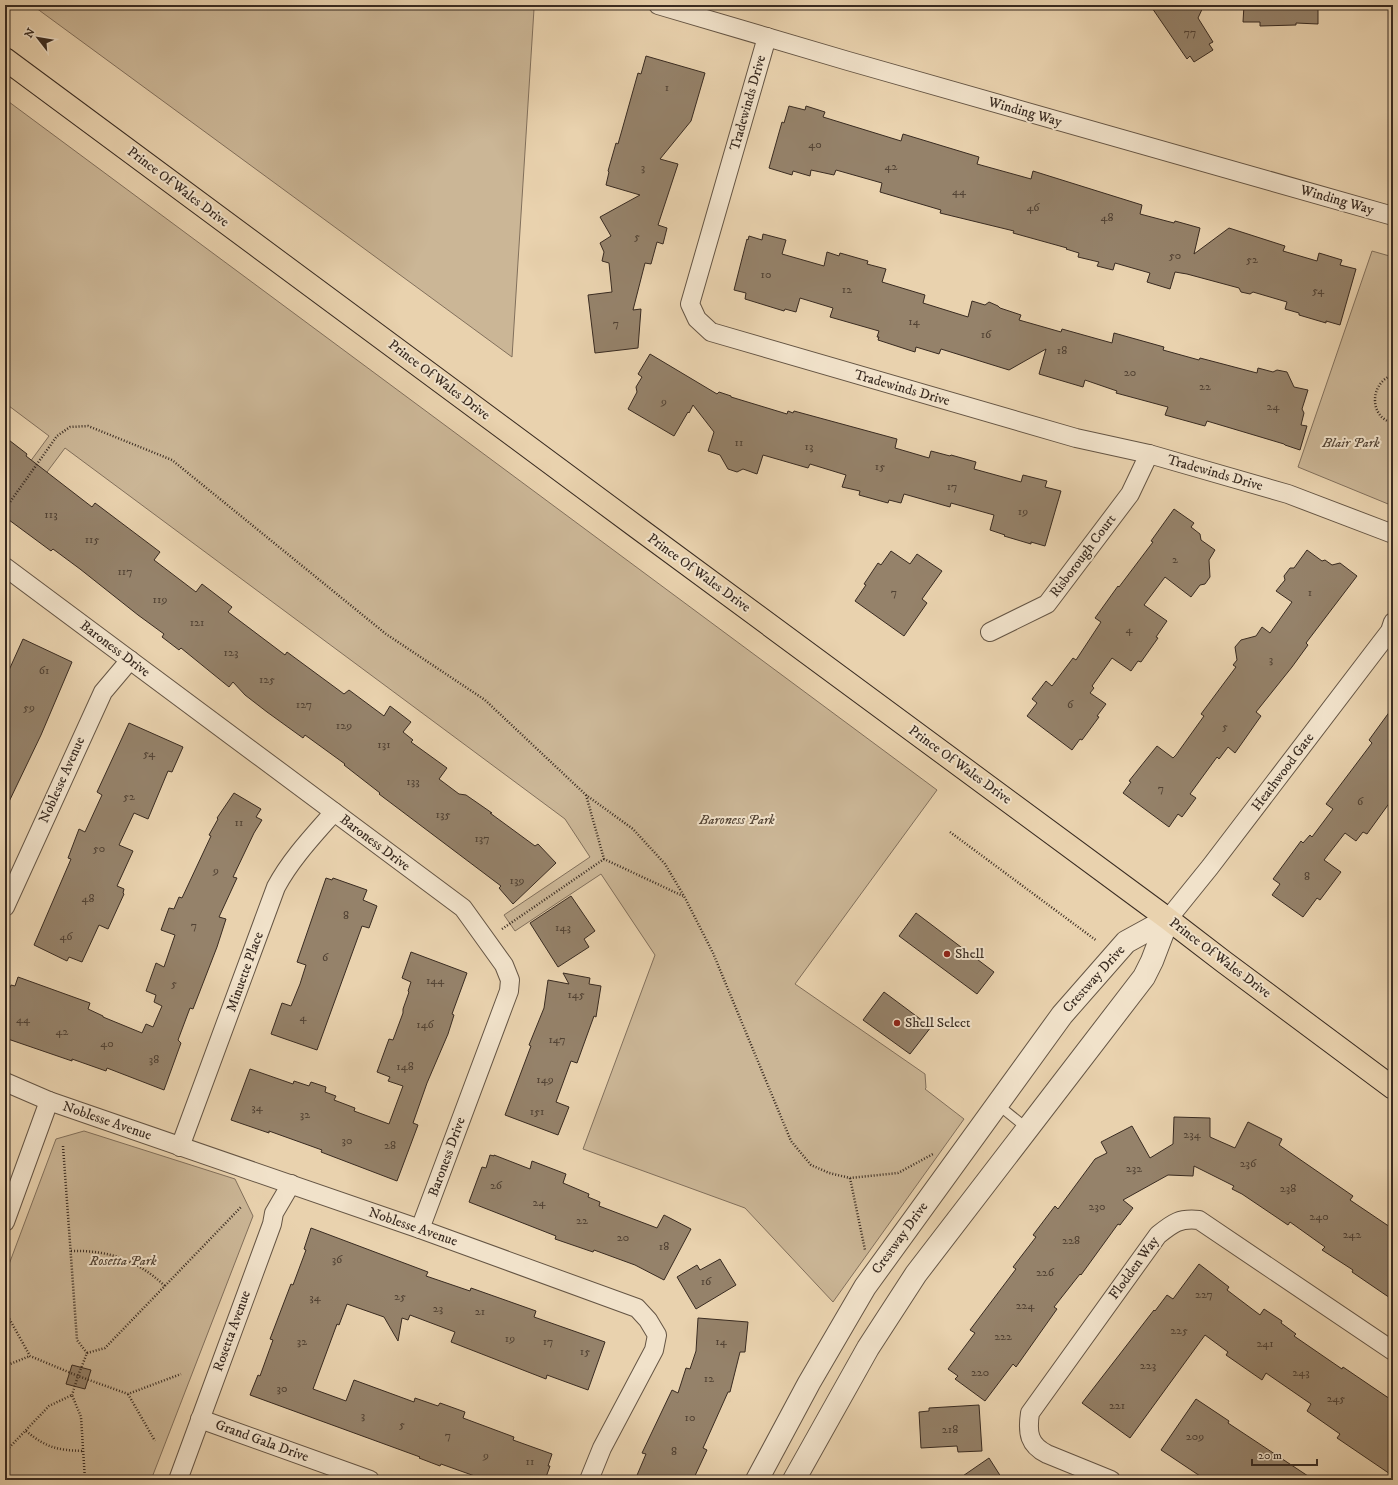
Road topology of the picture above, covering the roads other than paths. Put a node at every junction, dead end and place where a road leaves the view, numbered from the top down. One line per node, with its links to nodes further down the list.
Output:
1 (658, 5): 2 (street, Winding Way)
2 (767, 37): 4 (street, Winding Way); 5 (street, Tradewinds Drive)
3 (5, 59): 13 (main road, Prince Of Wales Drive)
4 (1393, 216)
5 (1149, 454): 6 (street, Tradewinds Drive); 9 (street, Risborough Court)
6 (1393, 534)
7 (5, 567): 10 (street, Baroness Drive)
8 (1393, 622): 13 (street, Heathwood Gate)
9 (990, 632)
10 (130, 660): 11 (street, Baroness Drive); 12 (street, Noblesse Avenue)
11 (334, 812): 19 (street, Minuette Place); 22 (street, Baroness Drive)
12 (5, 907)
13 (1168, 919): 15 (main road, Prince Of Wales Drive); 17 (street, Crestway Drive); 18 (street)
14 (5, 1082): 16 (street, Noblesse Avenue)
15 (1393, 1088)
16 (49, 1101): 19 (street, Noblesse Avenue); 21 (street)
17 (997, 1104): 18 (lane); 28 (street, Crestway Drive)
18 (1028, 1129): 29 (street)
19 (180, 1147): 20 (street, Noblesse Avenue)
20 (291, 1184): 22 (street, Noblesse Avenue); 24 (street, Rosetta Avenue)
21 (5, 1222)
22 (420, 1229): 27 (street, Noblesse Avenue)
23 (1393, 1351): 30 (street, Flodden Way)
24 (200, 1419): 25 (street, Rosetta Avenue); 26 (street, Grand Gala Drive)
25 (178, 1480)
26 (370, 1480)
27 (588, 1480)
28 (757, 1480)
29 (794, 1480)
30 (1111, 1480)

